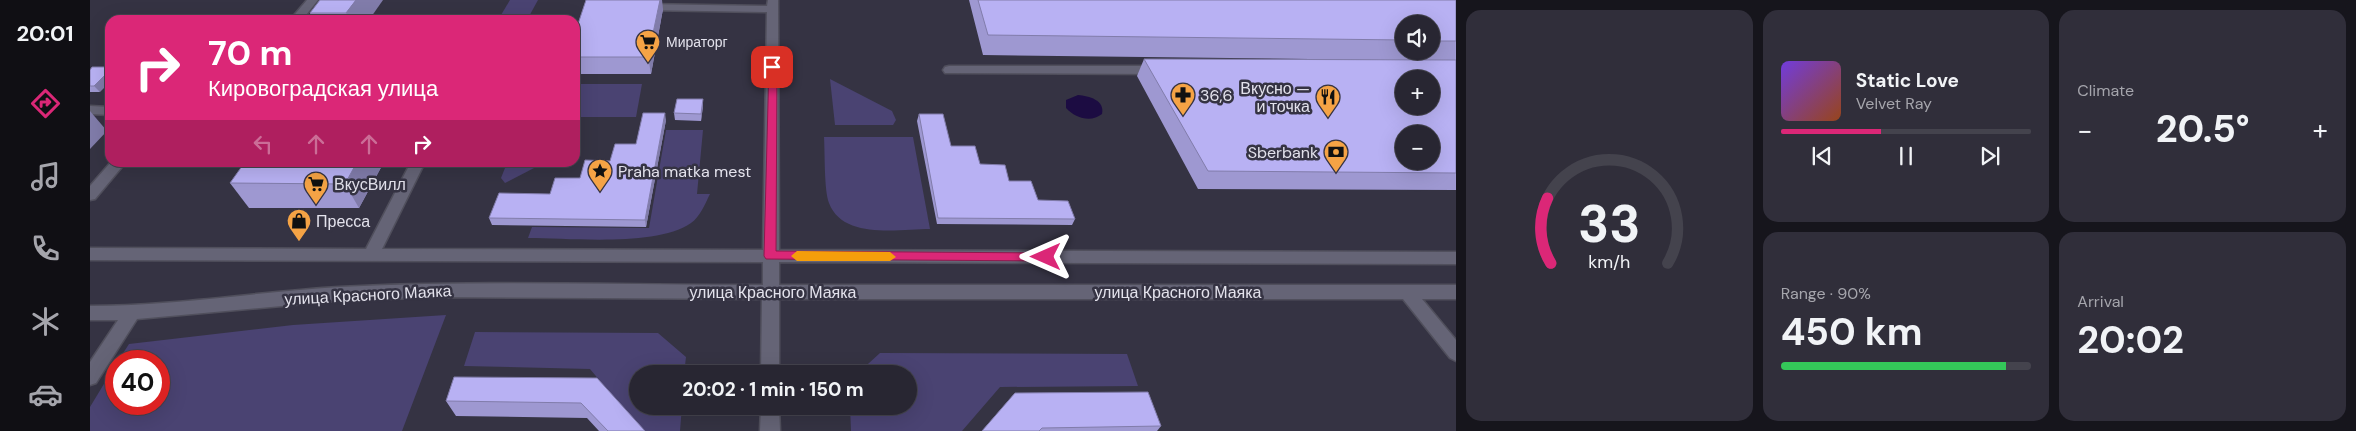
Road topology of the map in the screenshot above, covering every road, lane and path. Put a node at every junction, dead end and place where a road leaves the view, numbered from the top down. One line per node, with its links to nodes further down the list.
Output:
1 (313, 0): 4 (street)
2 (773, 4): 3 (street); 14 (street)
3 (631, 6)
4 (300, 15)
5 (949, 70): 6 (street)
6 (1171, 70)
7 (90, 110): 8 (street)
8 (105, 111)
9 (115, 167): 11 (street)
10 (415, 167): 13 (street)
11 (90, 195)
12 (90, 254): 13 (street, улица Красного Маяка)
13 (371, 255): 14 (street, улица Красного Маяка)
14 (770, 256): 15 (street, улица Красного Маяка); 16 (street)
15 (1456, 258)
16 (770, 292): 17 (street, улица Красного Маяка); 20 (street, улица Красного Маяка); 22 (street)
17 (1407, 292): 18 (street, улица Красного Маяка); 21 (street)
18 (1456, 292)
19 (90, 313): 20 (street, улица Красного Маяка)
20 (132, 313): 23 (street)
21 (1456, 353)
22 (770, 365)
23 (90, 377)
24 (770, 415): 25 (street)
25 (770, 431)

